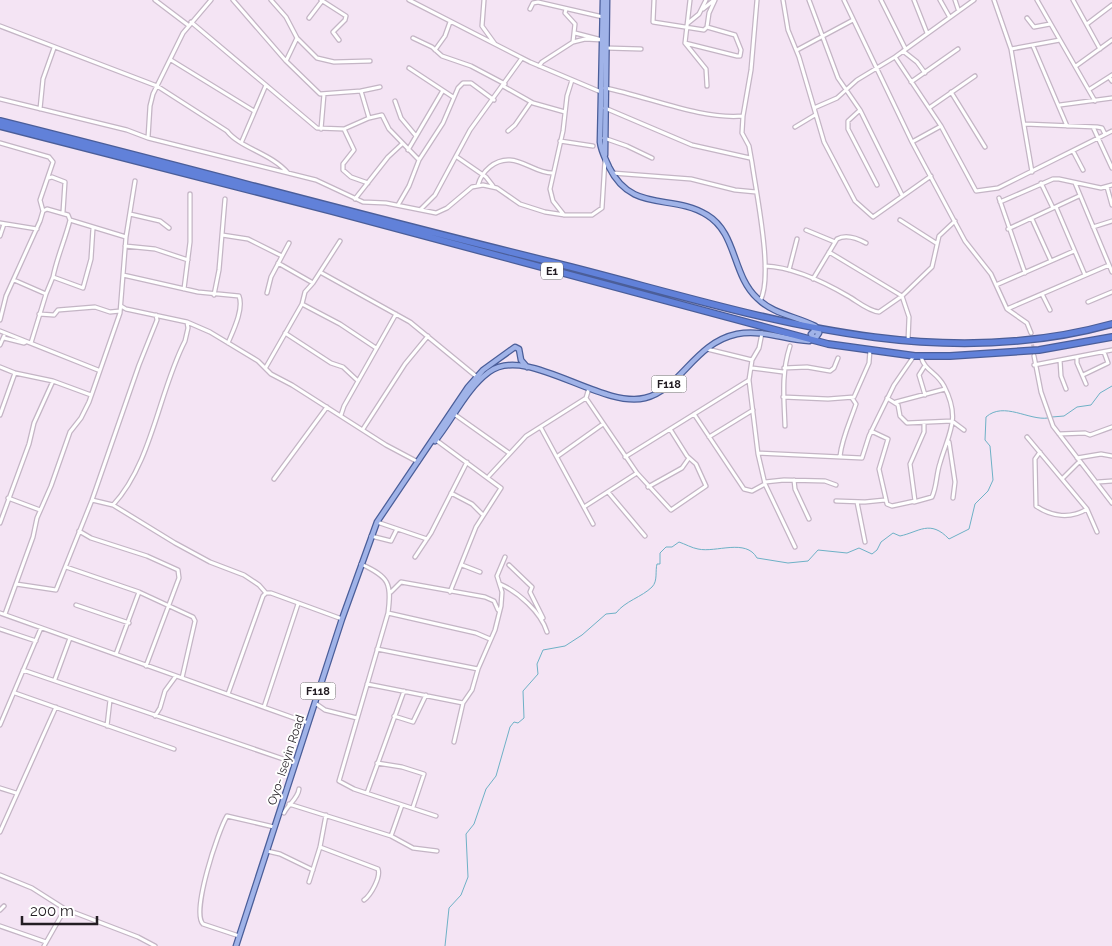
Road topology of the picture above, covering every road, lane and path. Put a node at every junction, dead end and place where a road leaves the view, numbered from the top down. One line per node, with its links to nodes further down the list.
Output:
1 (155, 0): 37 (street)
2 (211, 0): 37 (street)
3 (232, 0): 68 (street)
4 (271, 0): 46 (street)
5 (322, 0): 33 (street); 48 (street)
6 (409, 0): 36 (street)
7 (484, 0): 54 (street)
8 (603, 0): 32 (main road)
9 (607, 0): 49 (main road)
10 (654, 0): 40 (street)
11 (690, 0): 40 (street)
12 (706, 0): 30 (street)
13 (715, 0): 30 (street); 42 (street)
14 (757, 0): 109 (street)
15 (783, 0): 64 (street)
16 (809, 0): 45 (street)
17 (844, 0): 35 (street)
18 (881, 0): 59 (street)
19 (914, 0): 44 (street)
20 (940, 0): 31 (street)
21 (955, 0): 29 (street)
22 (994, 0): 61 (street)
23 (1037, 0): 38 (street)
24 (1073, 0): 39 (street)
25 (972, 1): 29 (street)
26 (1112, 5): 39 (street)
27 (530, 9): 28 (street)
28 (566, 9): 32 (street); 43 (street)
29 (958, 9): 31 (street)
30 (702, 10): 40 (street)
31 (949, 16): 44 (street)
32 (602, 17): 49 (main road)
33 (309, 18)
34 (1027, 18): 38 (street)
35 (853, 20): 45 (street); 73 (street)
36 (450, 22): 54 (street); 63 (street)
37 (190, 24): 67 (street); 80 (street)
38 (1050, 24): 50 (street)
39 (1086, 24): 62 (street)
40 (687, 25): 42 (street); 53 (street)
41 (0, 26): 56 (street)
42 (707, 27): 53 (street)
43 (575, 33): 49 (street); 52 (street)
44 (927, 33): 59 (street)
45 (823, 37): 64 (street); 87 (street)
46 (297, 38): 68 (street); 69 (street)
47 (413, 38): 63 (street)
48 (339, 40)
49 (604, 40): 52 (street); 57 (main road); 90 (main road)
50 (1060, 40): 55 (street); 71 (street)
51 (1112, 40): 62 (street)
52 (574, 42): 70 (street)
53 (685, 43): 83 (street)
54 (496, 44): 66 (street)
55 (1033, 46): 61 (street); 100 (street)
56 (54, 48): 82 (street); 104 (street)
57 (606, 48): 58 (street); 85 (main road)
58 (641, 49)
59 (904, 49): 65 (street); 74 (street)
60 (958, 49): 74 (street)
61 (1011, 49): 112 (street)
62 (1100, 49): 71 (street)
63 (435, 50): 81 (street)
64 (797, 50): 102 (street)
65 (895, 57): 73 (street); 79 (street)
66 (522, 58): 70 (street); 81 (street)
67 (171, 60): 82 (street); 106 (street)
68 (286, 61): 92 (street)
69 (370, 61)
70 (539, 66): 77 (street)
71 (1076, 66): 86 (street)
72 (409, 68): 89 (street)
73 (876, 70): 87 (street); 129 (street)
74 (925, 72): 79 (street)
75 (975, 76): 91 (street)
76 (1111, 76): 78 (street); 86 (street)
77 (572, 80): 90 (street); 107 (street)
78 (1112, 81)
79 (911, 82): 103 (street)
80 (266, 85): 106 (street); 118 (street)
81 (504, 85): 96 (street); 99 (street)
82 (157, 86): 124 (street); 127 (street)
83 (707, 86)
84 (380, 87): 88 (street)
85 (605, 88): 101 (main road); 109 (street)
86 (1090, 89): 98 (street)
87 (848, 90): 102 (street); 105 (street)
88 (361, 91): 92 (street); 110 (street)
89 (442, 92): 93 (street); 123 (street)
90 (601, 92): 139 (main road)
91 (951, 92): 103 (street); 133 (street)
92 (324, 94): 118 (street)
93 (453, 97): 96 (street); 140 (street)
94 (1112, 98): 98 (street)
95 (0, 99): 104 (street)
96 (494, 100): 136 (street)
97 (395, 101): 123 (street)
98 (1095, 101): 100 (street)
99 (531, 102): 107 (street); 120 (street)
100 (1060, 105): 115 (street)
101 (605, 108): 125 (main road); 138 (street)
102 (814, 108): 108 (street)
103 (930, 108): 114 (street)
104 (40, 109): 124 (street)
105 (860, 110): 155 (street); 161 (street)
106 (254, 111): 127 (street)
107 (565, 112): 128 (street)
108 (815, 114): 116 (street); 161 (street)
109 (743, 116): 138 (street)
110 (369, 118): 119 (street); 131 (street)
111 (0, 121): 243 (highway, E1)
112 (1024, 124): 115 (street); 143 (street)
113 (0, 126): 243 (highway, E1)
114 (941, 126): 129 (street); 143 (street)
115 (1068, 126): 117 (street)
116 (795, 127)
117 (1093, 127): 122 (street); 126 (street)
118 (321, 129): 119 (street)
119 (344, 129): 152 (street)
120 (508, 131)
121 (1112, 131): 122 (street)
122 (1105, 134): 126 (street)
123 (416, 136): 134 (street)
124 (148, 138): 144 (street)
125 (604, 138): 137 (street); 139 (main road)
126 (1098, 138): 135 (street); 141 (street)
127 (242, 141): 144 (street)
128 (560, 141): 132 (street); 145 (street)
129 (912, 142): 148 (street)
130 (0, 143): 149 (street)
131 (402, 144): 134 (street); 152 (street)
132 (594, 146)
133 (985, 147)
134 (408, 150): 140 (street)
135 (1073, 151): 142 (street); 143 (street)
136 (457, 157): 147 (street); 168 (street)
137 (652, 158)
138 (750, 158): 159 (street)
139 (605, 159): 146 (main road); 172 (street)
140 (419, 160): 165 (street)
141 (1112, 168)
142 (1083, 170)
143 (1032, 172)
144 (288, 173): 164 (street)
145 (552, 173): 147 (street); 172 (street)
146 (612, 173): 159 (street); 221 (main road)
147 (482, 175): 154 (street); 157 (street)
148 (931, 176): 161 (street); 176 (street)
149 (48, 178): 169 (street); 170 (street)
150 (135, 182): 171 (street)
151 (1075, 182): 153 (street); 158 (street); 162 (street)
152 (368, 183): 164 (street)
153 (1042, 183): 167 (street); 183 (street)
154 (478, 185): 157 (street); 168 (street)
155 (877, 185)
156 (1112, 185): 158 (street)
157 (492, 186): 172 (street)
158 (1107, 187): 166 (street)
159 (756, 192): 202 (street)
160 (190, 194): 198 (street)
161 (902, 195)
162 (1080, 196): 167 (street); 179 (street)
163 (226, 199): 185 (street)
164 (355, 199): 165 (street)
165 (398, 205): 168 (street)
166 (1112, 205)
167 (1054, 208): 173 (street); 195 (street)
168 (421, 209)
169 (43, 211): 170 (street); 182 (street)
170 (63, 213): 174 (street)
171 (130, 214): 181 (street); 187 (street)
172 (565, 215)
173 (1032, 218): 183 (street); 199 (street)
174 (70, 220): 180 (street); 209 (street)
175 (900, 220): 191 (street)
176 (955, 221): 191 (street); 213 (street)
177 (1112, 221): 179 (street)
178 (2, 224): 182 (street); 186 (street)
179 (1092, 227): 201 (street)
180 (93, 228): 187 (street); 209 (street)
181 (169, 228)
182 (37, 229): 210 (street)
183 (1008, 229): 205 (street)
184 (806, 230): 190 (street)
185 (222, 235): 197 (street); 219 (street)
186 (0, 236)
187 (126, 237): 194 (street)
188 (797, 238): 203 (street)
189 (340, 241): 204 (street)
190 (835, 242): 193 (street); 196 (street)
191 (936, 242): 220 (street)
192 (289, 243): 197 (street)
193 (866, 243)
194 (125, 246): 198 (street); 208 (street)
195 (1074, 251): 199 (street); 207 (street)
196 (829, 252): 211 (street); 220 (street)
197 (282, 256): 200 (street)
198 (188, 260): 214 (street)
199 (1051, 261): 205 (street)
200 (278, 263): 212 (street); 216 (street)
201 (1109, 265): 206 (street); 207 (street)
202 (765, 266): 203 (street); 221 (street)
203 (789, 270): 211 (street)
204 (320, 272): 212 (street); 230 (street)
205 (1025, 272): 213 (street)
206 (1112, 272)
207 (1085, 275): 218 (street)
208 (124, 276): 214 (street); 224 (street)
209 (53, 277): 217 (street)
210 (14, 280): 217 (street); 233 (street)
211 (813, 280): 220 (street)
212 (313, 283): 223 (street)
213 (996, 285): 225 (street)
214 (184, 289): 219 (street)
215 (1112, 292): 222 (street)
216 (267, 293)
217 (46, 294): 229 (street)
218 (1042, 294): 225 (street); 227 (street)
219 (214, 295): 249 (street)
220 (902, 296): 247 (street)
221 (760, 301): 243 (main road)
222 (1088, 302)
223 (302, 304): 240 (street); 252 (street)
224 (121, 306): 226 (street); 228 (street)
225 (1006, 309): 242 (street)
226 (126, 310): 228 (street); 231 (street)
227 (1050, 310)
228 (120, 312): 229 (street); 269 (street)
229 (39, 314): 248 (street)
230 (396, 314): 244 (street); 252 (street)
231 (156, 315): 232 (street); 234 (street)
232 (163, 317): 234 (street); 235 (street)
233 (0, 320)
234 (157, 320): 336 (street)
235 (187, 322): 237 (street); 238 (street)
236 (1112, 324): 247 (highway, E1)
237 (195, 325): 238 (street); 249 (street)
238 (188, 328): 342 (street)
239 (2, 332): 246 (street); 248 (street)
240 (285, 333): 264 (street); 276 (street)
241 (762, 333): 243 (main road, Oyo- Iseyin Road / F118); 261 (street); 278 (main road, Oyo- Iseyin Road / F118)
242 (1031, 333)
243 (812, 334): 247 (highway, E1); 254 (highway, E1)
244 (428, 336): 273 (street); 300 (street)
245 (1112, 337): 257 (highway, E1)
246 (4, 338): 248 (street); 250 (street)
247 (908, 342)
248 (29, 343): 269 (street)
249 (228, 343): 264 (street)
250 (0, 345)
251 (790, 346): 270 (street)
252 (376, 348): 276 (street)
253 (707, 348): 261 (street)
254 (870, 350): 257 (highway, E1); 285 (street)
255 (1112, 350): 256 (street)
256 (1104, 352): 259 (street); 272 (street)
257 (918, 356): 266 (street); 286 (street)
258 (1034, 356): 263 (street)
259 (1080, 356): 262 (street); 272 (street)
260 (838, 358): 270 (street)
261 (752, 360): 268 (street)
262 (1060, 360): 263 (street); 280 (street)
263 (1034, 365): 304 (street)
264 (266, 367): 288 (street)
265 (527, 367): 273 (main road, Oyo- Iseyin Road / F118); 278 (main road, Oyo- Iseyin Road / F118); 290 (main road, Oyo- Iseyin Road / F118)
266 (924, 367): 279 (street); 282 (street)
267 (0, 368): 271 (street)
268 (752, 368): 270 (street); 274 (street)
269 (98, 370): 281 (street)
270 (783, 370): 283 (street)
271 (15, 373): 275 (street); 292 (street)
272 (1083, 375): 277 (street)
273 (477, 377): 309 (main road, Oyo- Iseyin Road / F118)
274 (749, 380): 289 (street); 291 (street)
275 (53, 381): 281 (street); 333 (street)
276 (358, 381): 293 (street)
277 (1086, 384)
278 (589, 388): 284 (street)
279 (945, 388): 282 (street); 294 (street)
280 (1066, 389)
281 (91, 395): 345 (street)
282 (924, 395): 287 (street)
283 (783, 397): 285 (street); 297 (street)
284 (586, 398): 296 (street); 299 (street)
285 (852, 398): 314 (street)
286 (887, 398): 287 (street); 303 (street)
287 (896, 402): 295 (street)
288 (327, 407): 293 (street); 323 (street)
289 (753, 410): 305 (street); 312 (street)
290 (454, 414): 307 (main road, Oyo- Iseyin Road / F118); 311 (street)
291 (694, 414): 301 (street); 305 (street)
292 (0, 415)
293 (341, 415): 300 (street)
294 (952, 420): 295 (street); 302 (street); 308 (street)
295 (924, 423): 340 (street)
296 (603, 424): 313 (street); 316 (street)
297 (784, 426)
298 (1112, 427): 304 (street)
299 (541, 428): 313 (street); 322 (street)
300 (363, 429): 319 (street)
301 (670, 430): 316 (street); 317 (street)
302 (964, 430)
303 (871, 431): 314 (street); 337 (street)
304 (1058, 434): 318 (street)
305 (708, 437): 328 (street)
306 (1027, 437): 310 (street)
307 (436, 440): 309 (main road, Oyo- Iseyin Road / F118); 320 (street)
308 (949, 441): 334 (street); 340 (street)
309 (427, 450): 319 (main road, Oyo- Iseyin Road / F118)
310 (1040, 452): 324 (street); 344 (street)
311 (508, 453)
312 (758, 453): 314 (street); 328 (street)
313 (558, 456): 343 (street)
314 (840, 456)
315 (1112, 456): 318 (street)
316 (625, 457): 321 (street)
317 (689, 458): 330 (street); 330 (street)
318 (1078, 460): 324 (street); 327 (street)
319 (419, 462): 348 (main road, Oyo- Iseyin Road / F118)
320 (467, 462): 322 (street); 332 (street)
321 (637, 473): 330 (street); 331 (street)
322 (488, 476): 346 (street)
323 (274, 479)
324 (1062, 479): 344 (street)
325 (794, 480): 328 (street); 329 (street); 347 (street)
326 (1112, 481): 327 (street)
327 (1098, 482): 335 (street)
328 (765, 483): 358 (street)
329 (836, 485)
330 (648, 487)
331 (608, 492): 343 (street); 355 (street)
332 (451, 493): 346 (street); 356 (street)
333 (8, 498): 345 (street); 349 (street)
334 (953, 498)
335 (1111, 498): 341 (street)
336 (92, 500): 342 (street); 352 (street)
337 (885, 500): 339 (street); 340 (street)
338 (836, 501): 339 (street)
339 (857, 502): 357 (street)
340 (914, 502)
341 (1112, 503)
342 (113, 504): 371 (street)
343 (584, 507): 350 (street)
344 (1087, 509): 353 (street)
345 (40, 510): 366 (street)
346 (482, 515): 362 (street)
347 (809, 519)
348 (377, 522): 351 (street); 354 (main road, Oyo- Iseyin Road / F118)
349 (0, 523)
350 (593, 524)
351 (397, 529): 354 (street); 356 (street)
352 (79, 532): 364 (street); 374 (street)
353 (1097, 532)
354 (371, 536): 361 (main road, Oyo- Iseyin Road / F118)
355 (645, 536)
356 (427, 539): 359 (street)
357 (865, 542)
358 (795, 547)
359 (415, 557)
360 (505, 557): 367 (street)
361 (360, 564): 369 (street); 379 (main road, Oyo- Iseyin Road / F118)
362 (462, 565): 365 (street); 370 (street)
363 (509, 565): 380 (street)
364 (66, 567): 366 (street); 368 (street)
365 (480, 572)
366 (16, 584): 377 (street)
367 (499, 584): 375 (street); 380 (street)
368 (139, 592): 374 (street); 381 (street)
369 (391, 592): 370 (street); 378 (street)
370 (450, 592): 375 (street)
371 (266, 594): 372 (street); 399 (street)
372 (298, 604): 379 (street); 405 (street)
373 (76, 605): 381 (street)
374 (168, 605): 390 (street); 394 (street)
375 (498, 610): 386 (street)
376 (0, 612): 377 (street)
377 (5, 614): 382 (street)
378 (388, 614): 386 (street); 388 (street)
379 (342, 619): 402 (main road, Oyo- Iseyin Road / F118)
380 (544, 621): 384 (street)
381 (129, 623): 389 (street)
382 (41, 628): 385 (street); 387 (street)
383 (0, 629): 387 (street)
384 (548, 632)
385 (70, 638): 389 (street); 395 (street)
386 (490, 639): 391 (street)
387 (36, 641): 392 (street)
388 (377, 649): 391 (street); 396 (street)
389 (116, 654): 390 (street)
390 (146, 666): 393 (street)
391 (478, 669): 403 (street)
392 (24, 670): 395 (street); 398 (street)
393 (176, 676): 394 (street); 406 (street)
394 (182, 678): 399 (street)
395 (55, 680): 401 (street)
396 (367, 684): 397 (street); 408 (street)
397 (404, 690): 400 (street); 407 (street)
398 (15, 692): 404 (street); 410 (street)
399 (228, 694): 405 (street)
400 (426, 695): 403 (street); 407 (street)
401 (110, 700): 406 (street); 411 (street)
402 (315, 703): 408 (street); 409 (main road, Oyo- Iseyin Road / F118)
403 (463, 703): 412 (street)
404 (56, 707): 411 (street); 418 (street)
405 (264, 707): 409 (street)
406 (155, 716): 414 (street)
407 (394, 716): 415 (street)
408 (357, 718): 419 (street)
409 (308, 723): 414 (main road, Oyo- Iseyin Road / F118)
410 (0, 725)
411 (107, 726): 413 (street)
412 (454, 742)
413 (174, 750)
414 (295, 763): 426 (main road, Oyo- Iseyin Road / F118)
415 (377, 763): 419 (street); 422 (street)
416 (0, 788): 418 (street)
417 (299, 789): 420 (street)
418 (16, 793): 427 (street)
419 (366, 793): 421 (street)
420 (289, 804): 423 (street); 424 (street)
421 (402, 805): 422 (street); 428 (street)
422 (413, 807): 425 (street)
423 (284, 813)
424 (326, 815): 428 (street); 429 (street)
425 (436, 816)
426 (274, 827): 430 (main road, Oyo- Iseyin Road / F118); 440 (street)
427 (0, 832)
428 (391, 836): 431 (street)
429 (320, 847): 432 (street); 435 (street)
430 (267, 850): 432 (street); 440 (main road, Oyo- Iseyin Road / F118)
431 (437, 851)
432 (313, 870): 434 (street)
433 (0, 875): 437 (street)
434 (309, 882)
435 (364, 900)
436 (4, 906): 438 (street)
437 (65, 909): 441 (street); 442 (street)
438 (0, 910)
439 (0, 926): 441 (street)
440 (239, 936): 443 (main road, Oyo- Iseyin Road / F118)
441 (45, 944)
442 (155, 946)
443 (236, 946)

